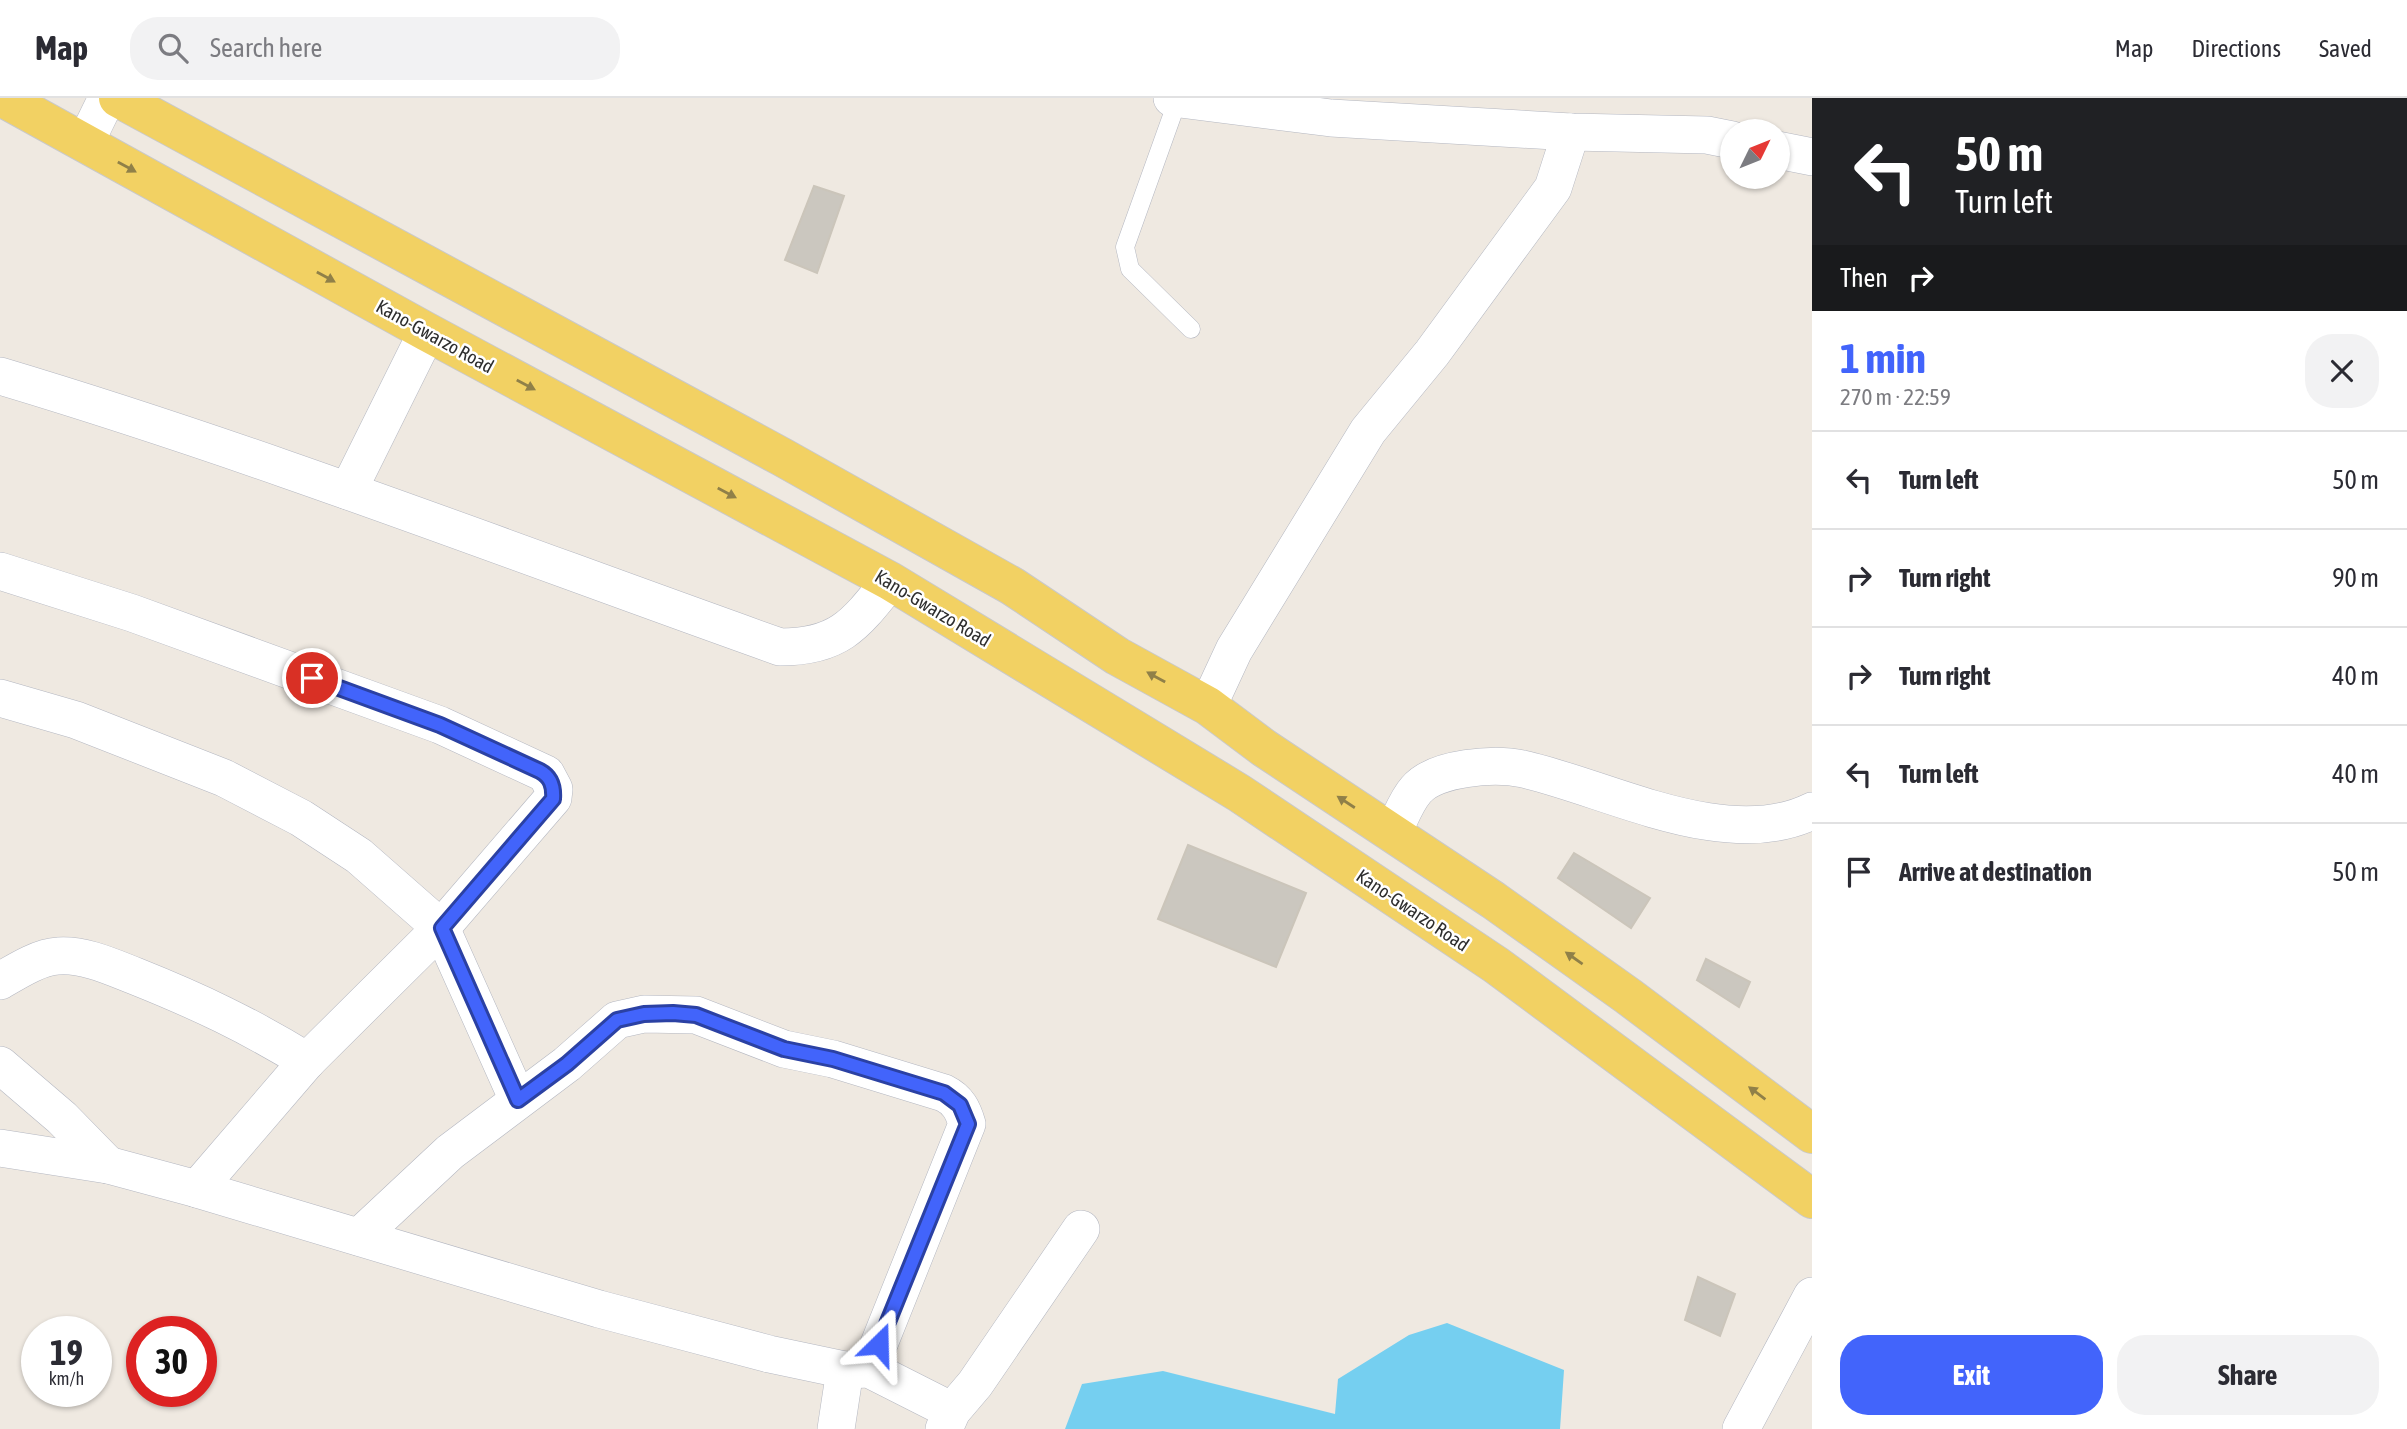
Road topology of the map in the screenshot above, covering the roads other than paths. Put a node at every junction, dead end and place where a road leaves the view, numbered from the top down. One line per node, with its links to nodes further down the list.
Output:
1 (3, 98): 10 (main road, Kano-Gwarzo Road)
2 (107, 98): 10 (street)
3 (118, 98): 20 (main road, one-way to 3)
4 (1172, 98): 5 (street)
5 (1178, 99): 6 (street); 13 (lane)
6 (1420, 111): 7 (street)
7 (1532, 114): 8 (street)
8 (1571, 132): 9 (street); 20 (street)
9 (1720, 138)
10 (85, 143): 14 (main road, Kano-Gwarzo Road, one-way to 14)
11 (1790, 152): 12 (street)
12 (1812, 157)
13 (1191, 329)
14 (426, 332): 16 (street); 18 (main road, Kano-Gwarzo Road, one-way to 18)
15 (0, 376): 16 (street)
16 (348, 491): 18 (street)
17 (0, 570): 23 (street)
18 (890, 582): 32 (main road, Kano-Gwarzo Road)
19 (0, 698): 23 (street)
20 (1208, 706): 22 (main road, one-way to 20)
21 (1812, 811): 22 (street)
22 (1393, 832): 28 (main road, one-way to 22)
23 (442, 928): 25 (street); 27 (street)
24 (0, 981): 25 (street)
25 (307, 1061): 31 (street)
26 (0, 1065): 30 (street)
27 (518, 1100): 34 (street); 36 (street)
28 (1812, 1134)
29 (0, 1148): 30 (street)
30 (108, 1165): 31 (street)
31 (197, 1189): 34 (street)
32 (1812, 1199)
33 (1081, 1229): 37 (street)
34 (359, 1237): 36 (street)
35 (1812, 1296): 39 (street)
36 (857, 1369): 37 (street); 38 (street)
37 (948, 1420)
38 (836, 1429)
39 (1741, 1429)

